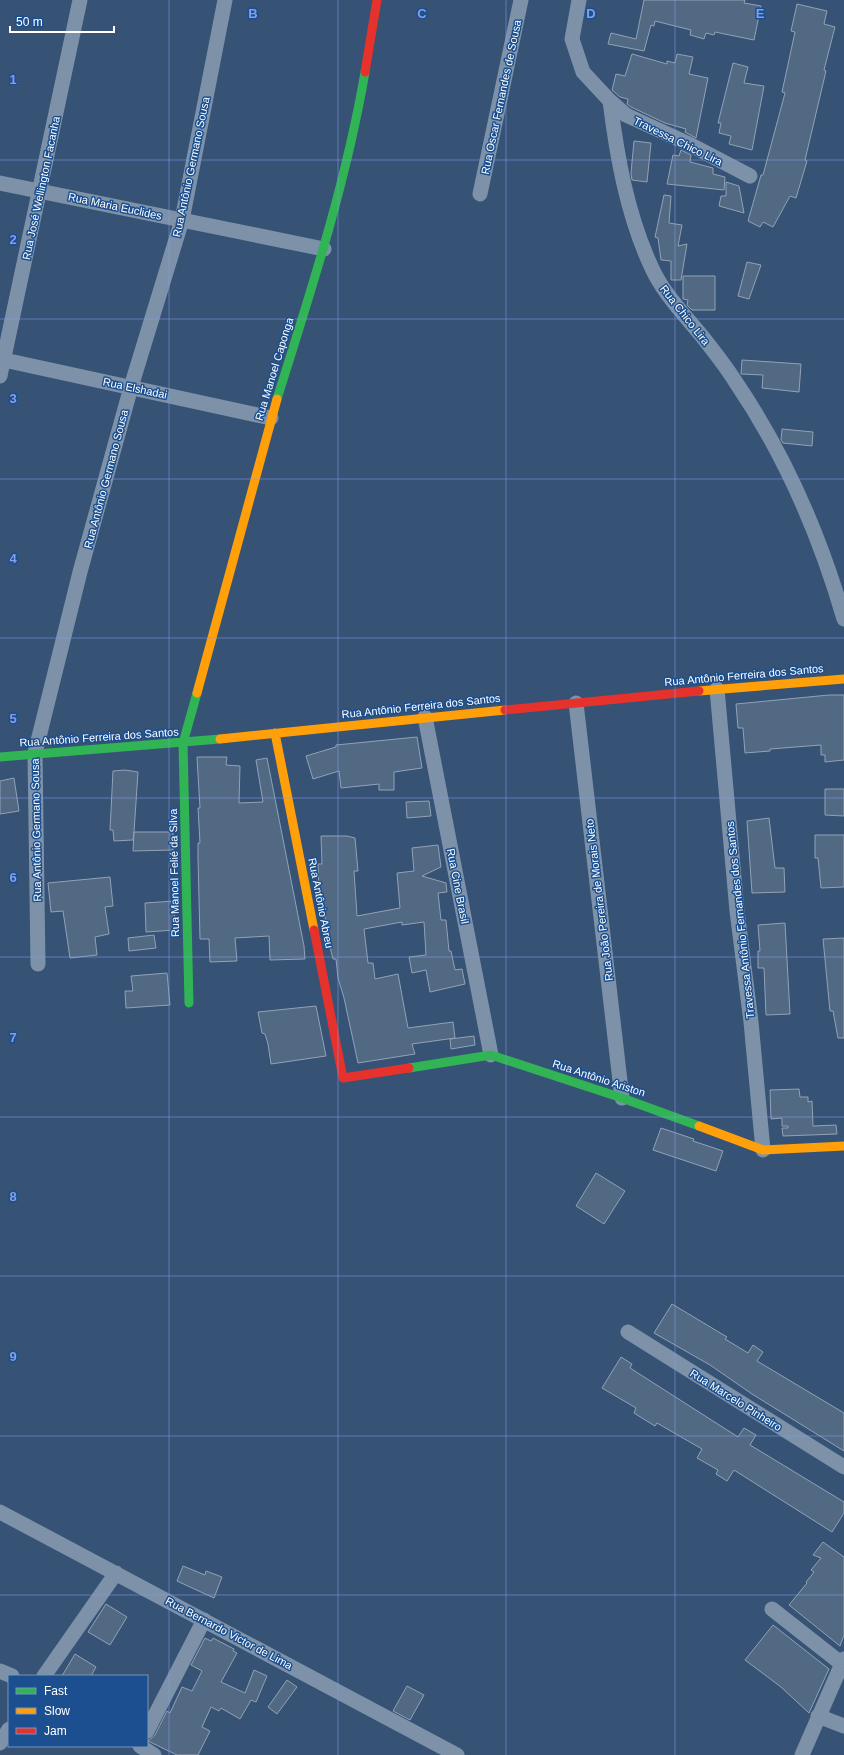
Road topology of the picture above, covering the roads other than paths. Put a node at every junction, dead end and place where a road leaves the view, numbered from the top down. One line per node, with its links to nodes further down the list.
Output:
1 (80, 0): 9 (street, Rua José Wellington Facanha)
2 (226, 0): 11 (street, Rua Antônio Germano Sousa)
3 (377, 0): 12 (street, Rua Manoel Caponga)
4 (521, 0): 10 (street, Rua Oscar Fernandes de Sousa)
5 (579, 0): 6 (street)
6 (610, 101): 7 (street, Travessa Chico Lira); 17 (street, Rua Chico Lira)
7 (750, 176)
8 (0, 183): 9 (street, Rua Maria Euclides)
9 (41, 191): 11 (street, Rua Maria Euclides); 13 (street, Rua José Wellington Facanha)
10 (480, 194)
11 (182, 220): 12 (street, Rua Maria Euclides); 15 (street, Rua Antônio Germano Sousa)
12 (324, 249): 16 (street, Rua Manoel Caponga)
13 (2, 359): 14 (street, Rua José Wellington Facanha); 15 (street, Rua Elshadai)
14 (0, 376)
15 (131, 387): 16 (street, Rua Elshadai); 24 (street, Rua Antônio Germano Sousa)
16 (271, 418): 23 (street, Rua Manoel Caponga)
17 (844, 619)
18 (844, 679): 19 (street, Rua Antônio Ferreira dos Santos)
19 (717, 689): 20 (street, Rua Antônio Ferreira dos Santos); 32 (street, Travessa Antônio Fernandes dos Santos)
20 (576, 703): 21 (street, Rua Antônio Ferreira dos Santos); 30 (street, Rua João Pereira de Morais Neto)
21 (425, 717): 22 (street, Rua Antônio Ferreira dos Santos); 28 (street, Rua Cine Brasil)
22 (275, 733): 23 (street, Rua Antônio Ferreira dos Santos); 29 (street, Rua Antônio Abreu)
23 (183, 743): 24 (street, Rua Antônio Ferreira dos Santos); 27 (street, Rua Manoel Felié da Silva)
24 (35, 753): 25 (street, Rua Antônio Ferreira dos Santos); 26 (street, Rua Antônio Germano Sousa)
25 (0, 756)
26 (38, 964)
27 (188, 1003)
28 (491, 1055): 29 (street, Rua Antônio Ariston); 30 (street, Rua Antônio Ariston)
29 (343, 1078)
30 (622, 1098): 32 (street, Rua Antônio Ariston)
31 (844, 1146): 32 (street, Rua Antônio Ariston)
32 (764, 1150)
33 (628, 1332): 34 (street, Rua Marcelo Pinheiro)
34 (844, 1467)
35 (0, 1512): 36 (street, Rua Bernardo Victor de Lima)
36 (116, 1573): 38 (street, Rua Bernardo Victor de Lima); 42 (street)
37 (772, 1609): 39 (street)
38 (204, 1620): 45 (street); 50 (street, Rua Bernardo Victor de Lima)
39 (843, 1661): 43 (street)
40 (0, 1671): 41 (street)
41 (10, 1675)
42 (45, 1675)
43 (818, 1716): 44 (street); 51 (street)
44 (844, 1726)
45 (148, 1729)
46 (8, 1731): 47 (street)
47 (0, 1743)
48 (142, 1747): 49 (street)
49 (154, 1755)
50 (457, 1755)
51 (802, 1755)

